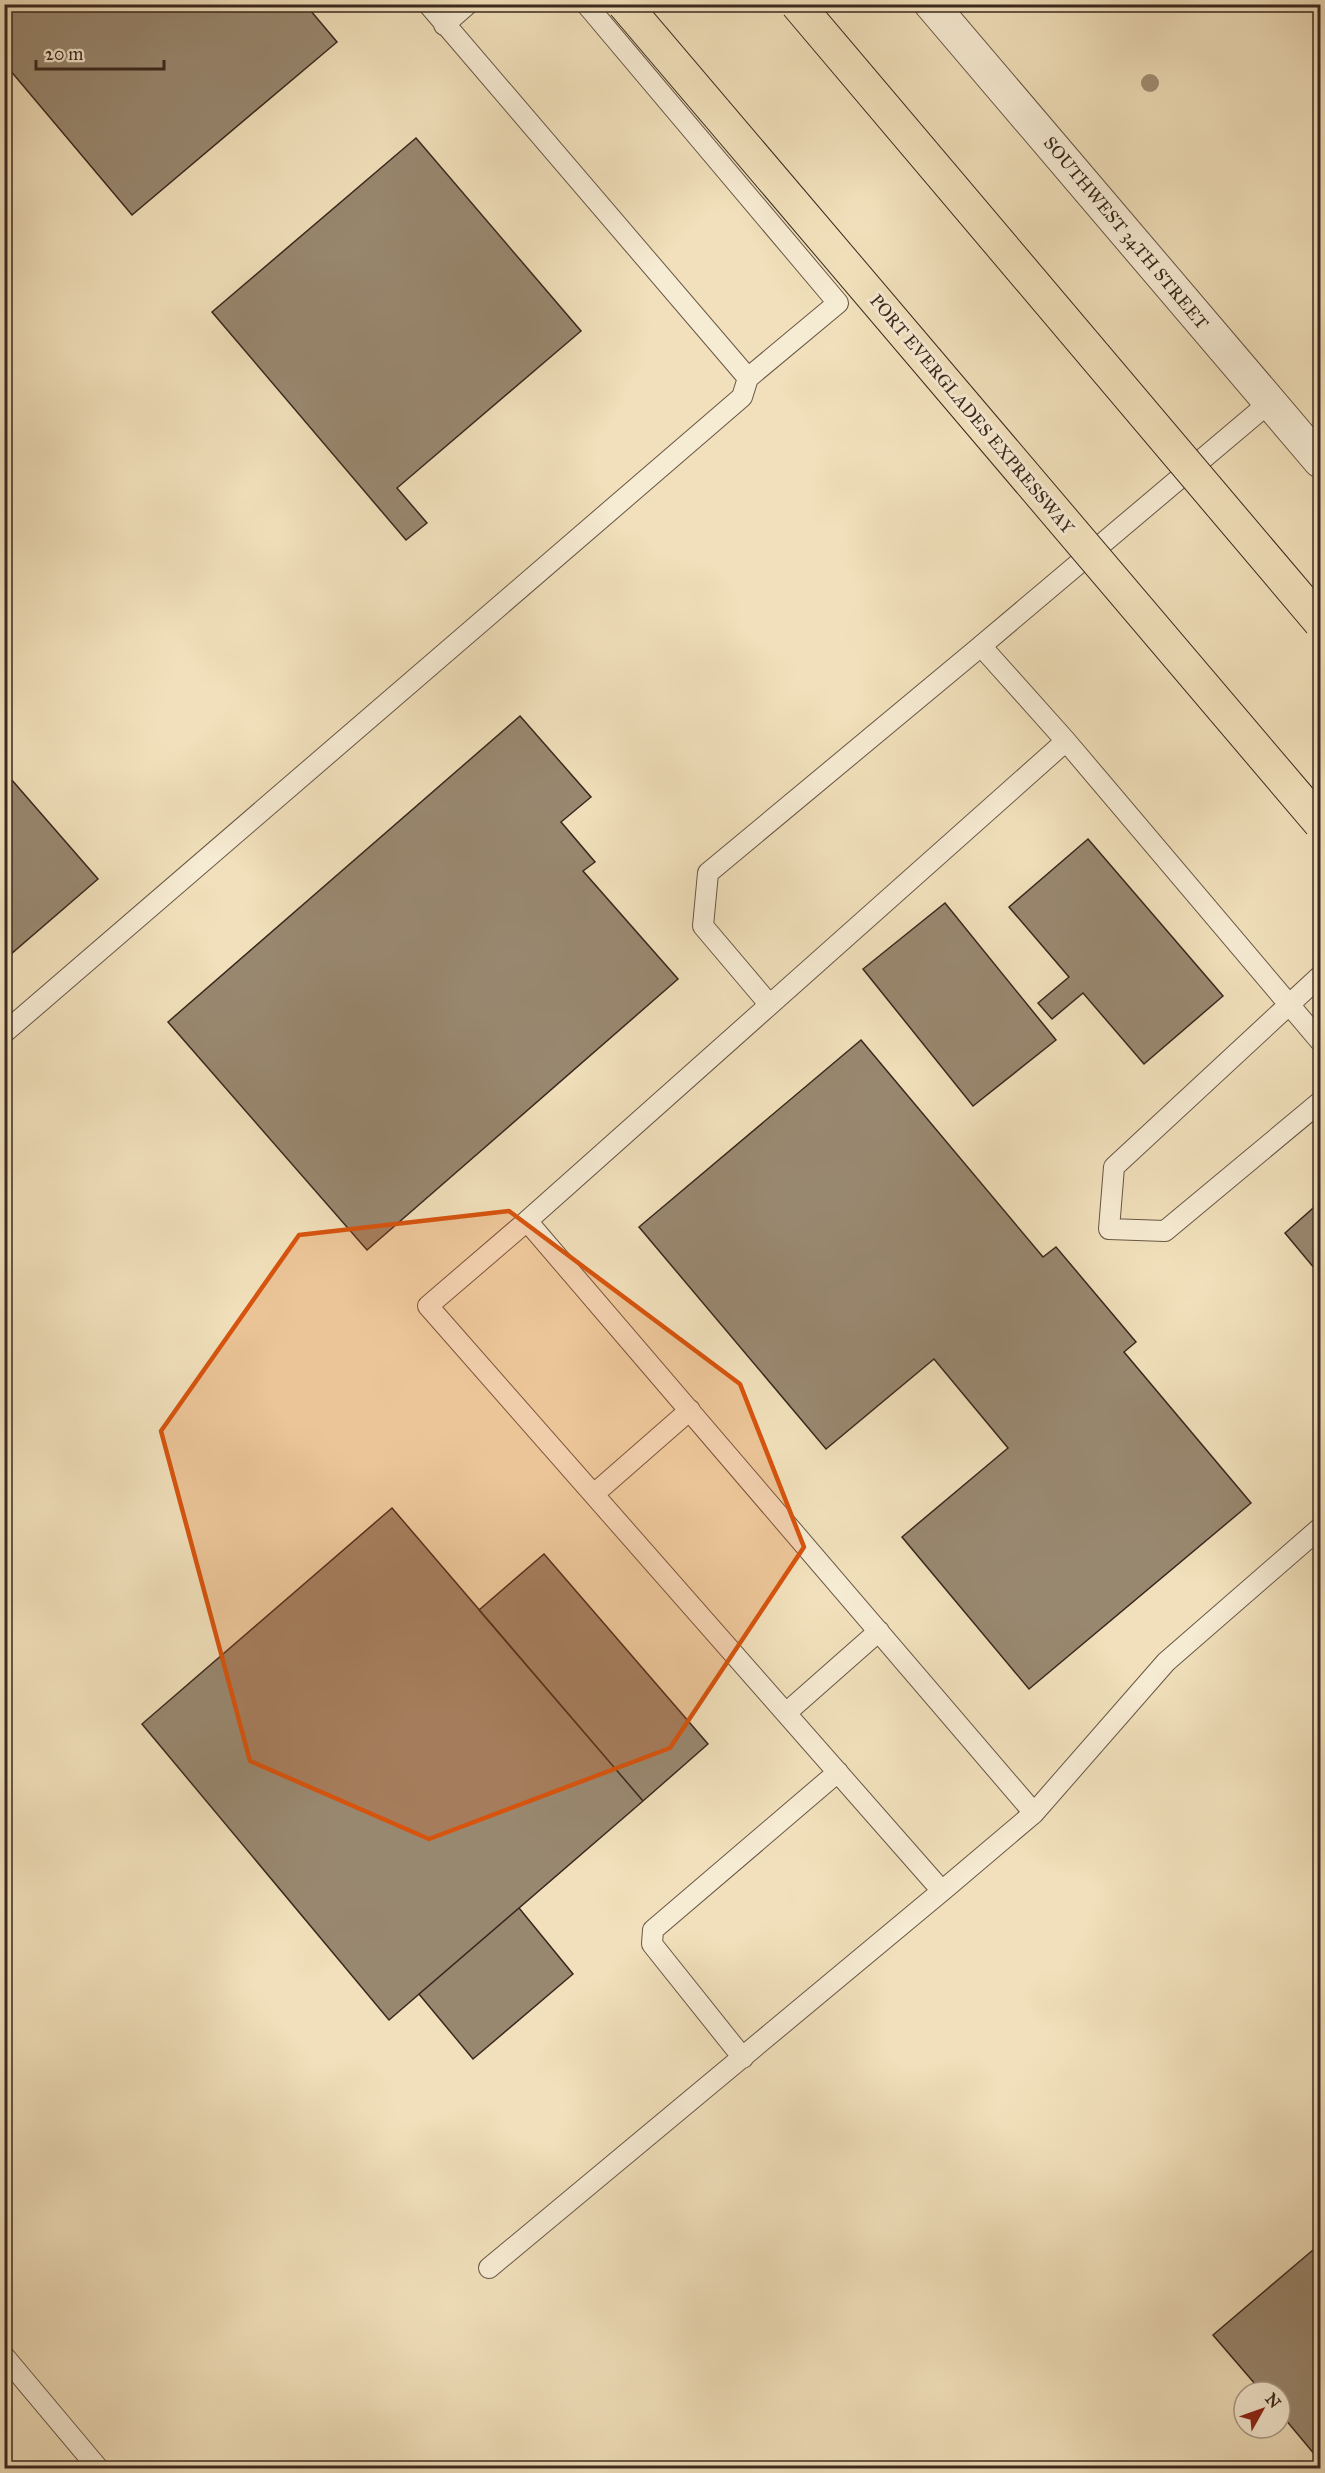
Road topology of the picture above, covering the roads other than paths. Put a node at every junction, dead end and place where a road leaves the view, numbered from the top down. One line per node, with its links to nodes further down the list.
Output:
1 (428, 4): 7 (lane)
2 (468, 4): 7 (lane)
3 (586, 4): 8 (lane)
4 (624, 4): 14 (highway, PORT EVERGLADES EXPRESSWAY, bridge)
5 (797, 4): 11 (highway, bridge)
6 (932, 4): 9 (street, SOUTHWEST 34TH STREET)
7 (444, 25): 8 (lane)
8 (748, 378): 18 (lane)
9 (1270, 402): 10 (street, SOUTHWEST 34TH STREET); 12 (lane)
10 (1320, 461)
11 (1320, 622)
12 (981, 646): 13 (lane); 16 (lane)
13 (1066, 741): 16 (lane); 17 (lane)
14 (1320, 823)
15 (1320, 976): 17 (lane)
16 (769, 1004): 21 (lane)
17 (1287, 1004): 19 (lane); 20 (lane)
18 (4, 1032)
19 (1320, 1041)
20 (1320, 1102)
21 (527, 1221): 22 (lane); 23 (lane)
22 (690, 1410): 23 (lane); 25 (lane)
23 (594, 1494): 26 (lane)
24 (1320, 1528): 28 (lane)
25 (879, 1631): 26 (lane); 28 (lane)
26 (786, 1713): 27 (lane)
27 (838, 1772): 29 (lane); 30 (lane)
28 (1034, 1813): 29 (lane)
29 (942, 1890): 30 (lane)
30 (743, 2058): 31 (lane)
31 (489, 2268)
32 (4, 2356): 33 (lane)
33 (98, 2469)

